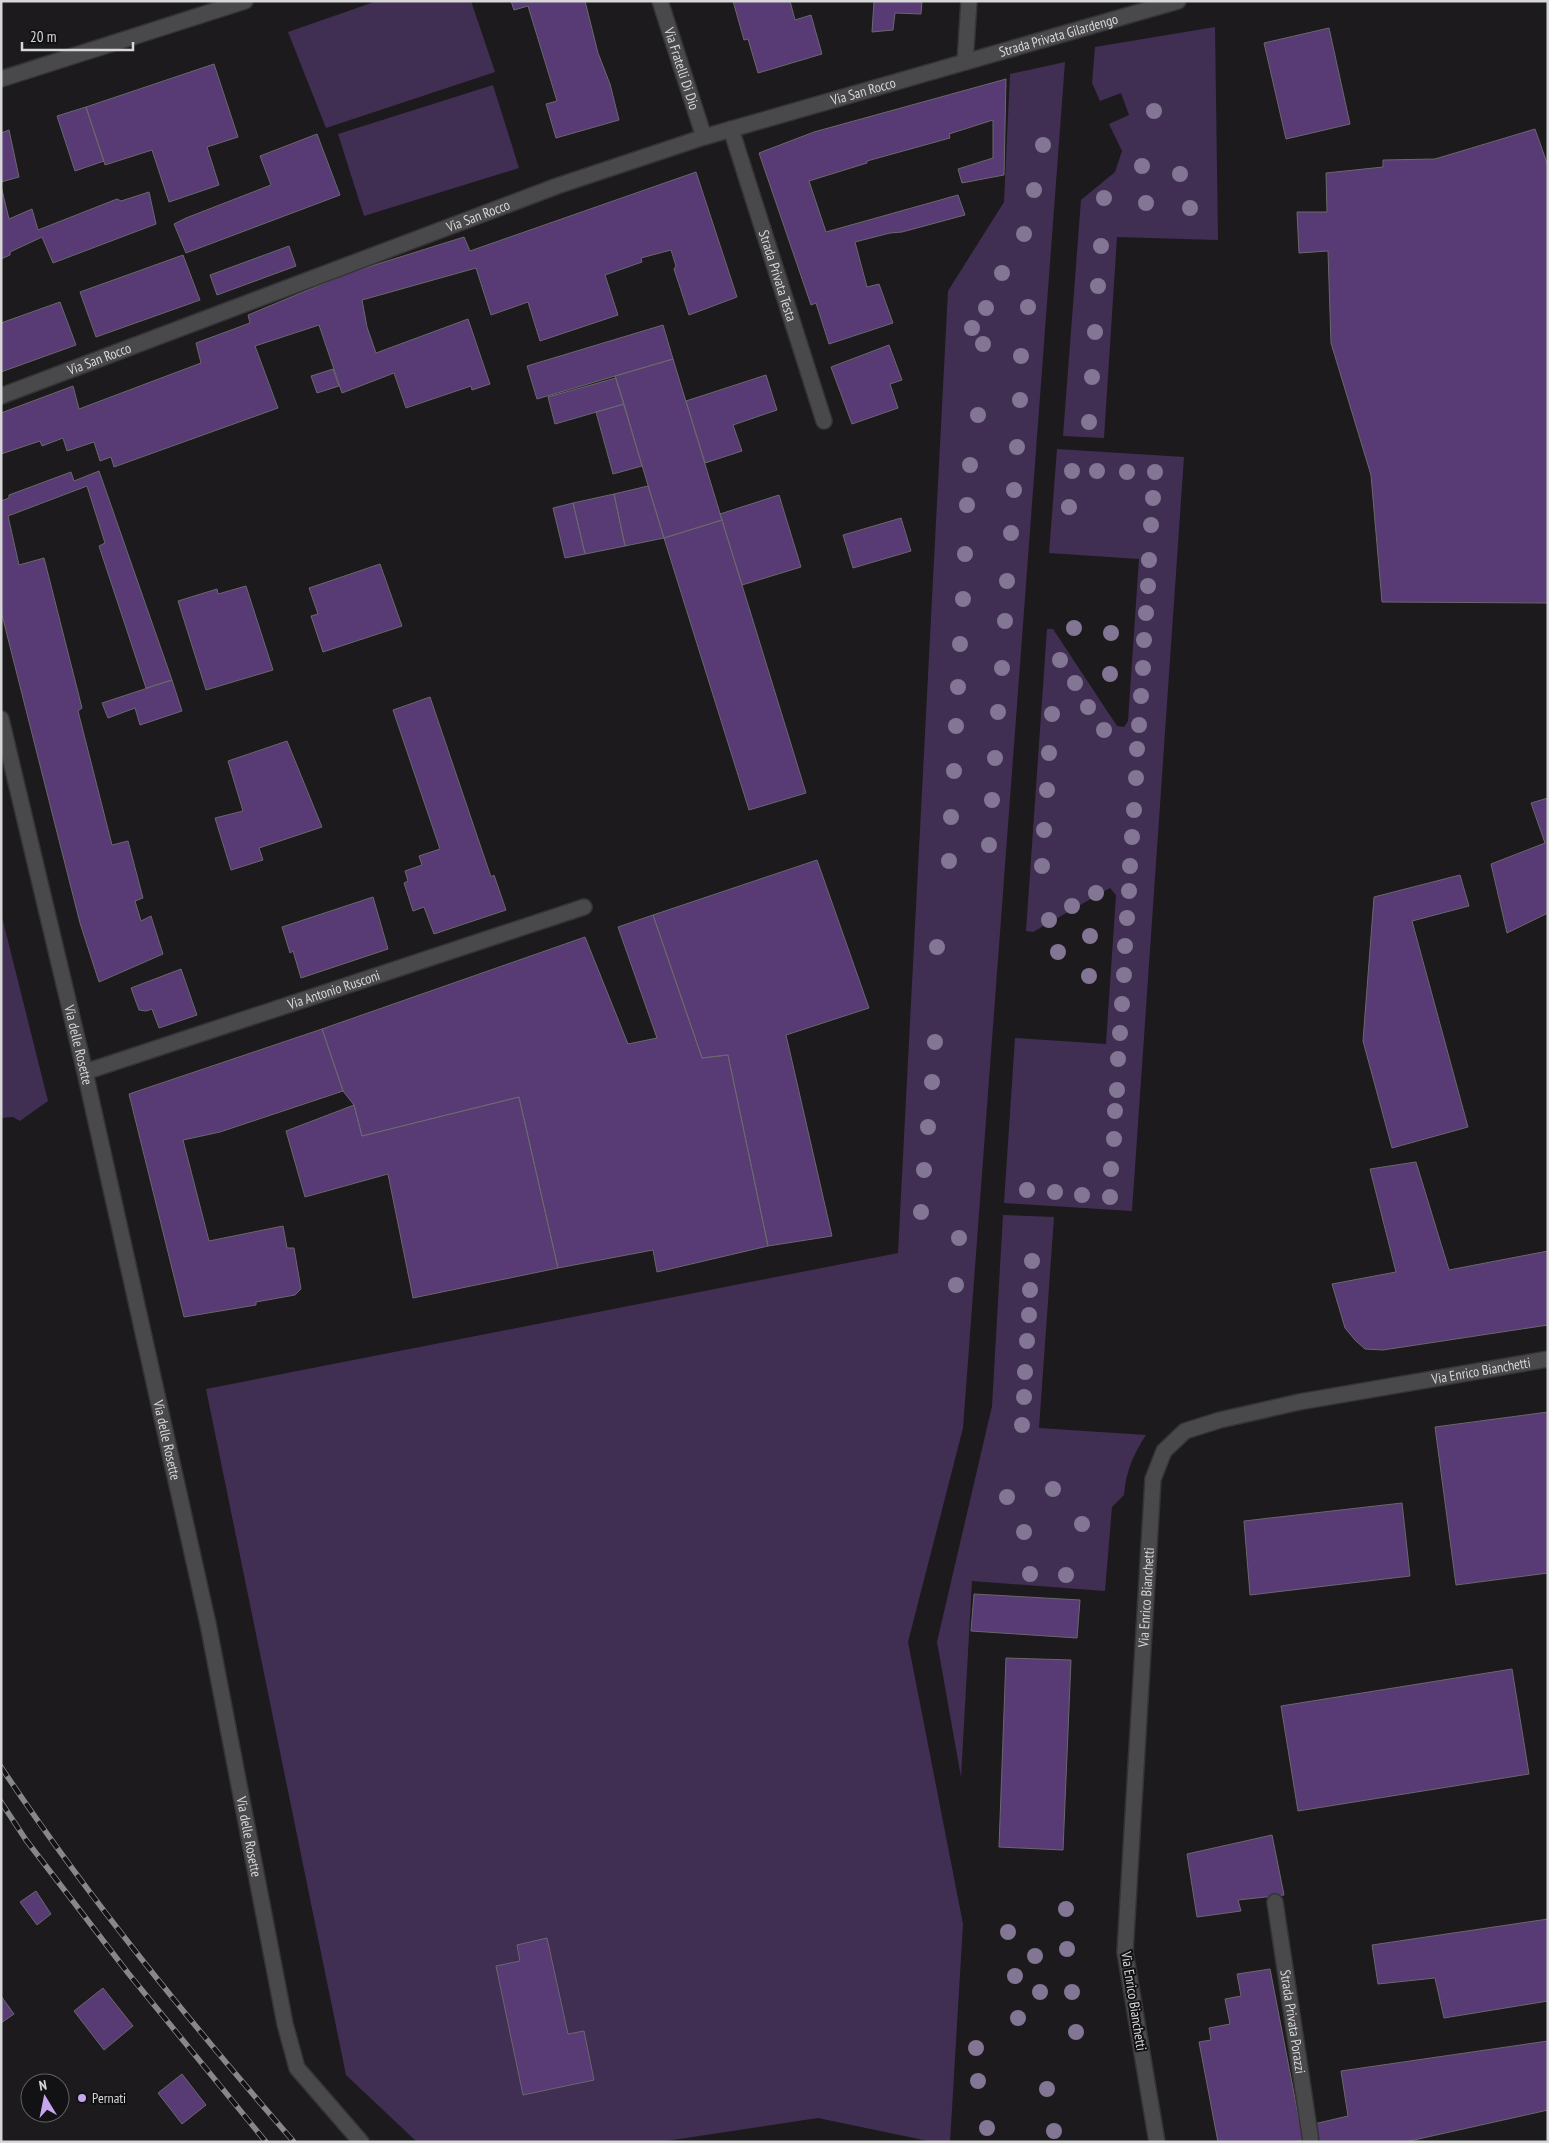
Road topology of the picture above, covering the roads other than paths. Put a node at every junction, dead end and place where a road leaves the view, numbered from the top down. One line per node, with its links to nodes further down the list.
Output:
1 (245, 1): 5 (street)
2 (660, 1): 9 (street, Via Fratelli Di Dio)
3 (969, 1): 6 (street)
4 (1178, 1): 6 (street, Strada Privata Gilardengo)
5 (225, 4): 7 (street)
6 (965, 62): 8 (street, Via San Rocco)
7 (1, 79)
8 (731, 129): 9 (street, Via San Rocco); 11 (street, Strada Privata Testa)
9 (704, 137): 10 (street, Via San Rocco)
10 (1, 396)
11 (824, 421)
12 (1, 719): 14 (street, Via delle Rosette)
13 (584, 907): 14 (street, Via Antonio Rusconi)
14 (84, 1072): 17 (street, Via delle Rosette)
15 (1548, 1359): 18 (street, Via Enrico Bianchetti)
16 (1275, 1902): 19 (street, Strada Privata Porazzi)
17 (361, 2142)
18 (1157, 2142)
19 (1311, 2142)

